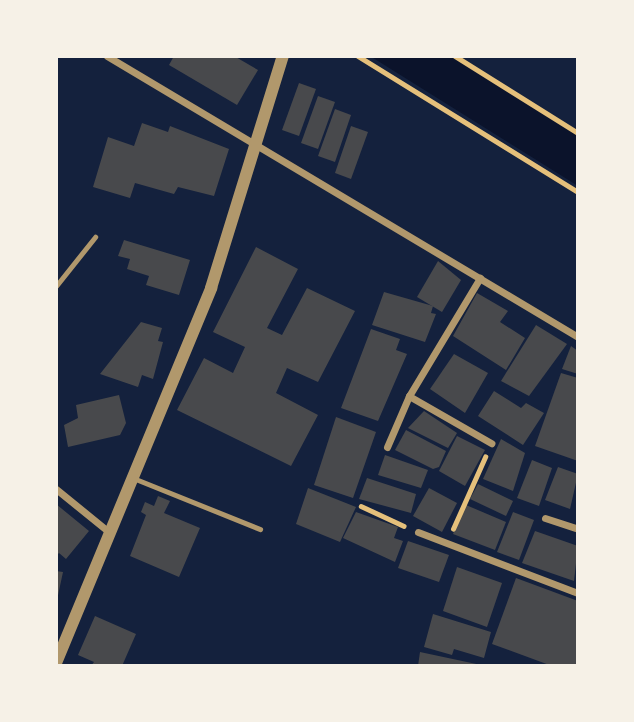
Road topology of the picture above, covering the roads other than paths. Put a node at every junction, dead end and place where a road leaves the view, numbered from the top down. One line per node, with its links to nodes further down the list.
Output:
1 (107, 56): 3 (street)
2 (283, 56): 3 (street)
3 (257, 142): 5 (street); 11 (street)
4 (95, 237): 6 (lane)
5 (480, 278): 7 (street); 8 (street)
6 (56, 286)
7 (578, 337)
8 (409, 396): 9 (street); 10 (street)
9 (491, 443)
10 (387, 447)
11 (133, 478): 14 (lane); 17 (street)
12 (56, 489): 17 (street)
13 (545, 518): 15 (street)
14 (260, 529)
15 (578, 529)
16 (418, 531): 18 (street)
17 (109, 533): 19 (street)
18 (578, 593)
19 (56, 663)

